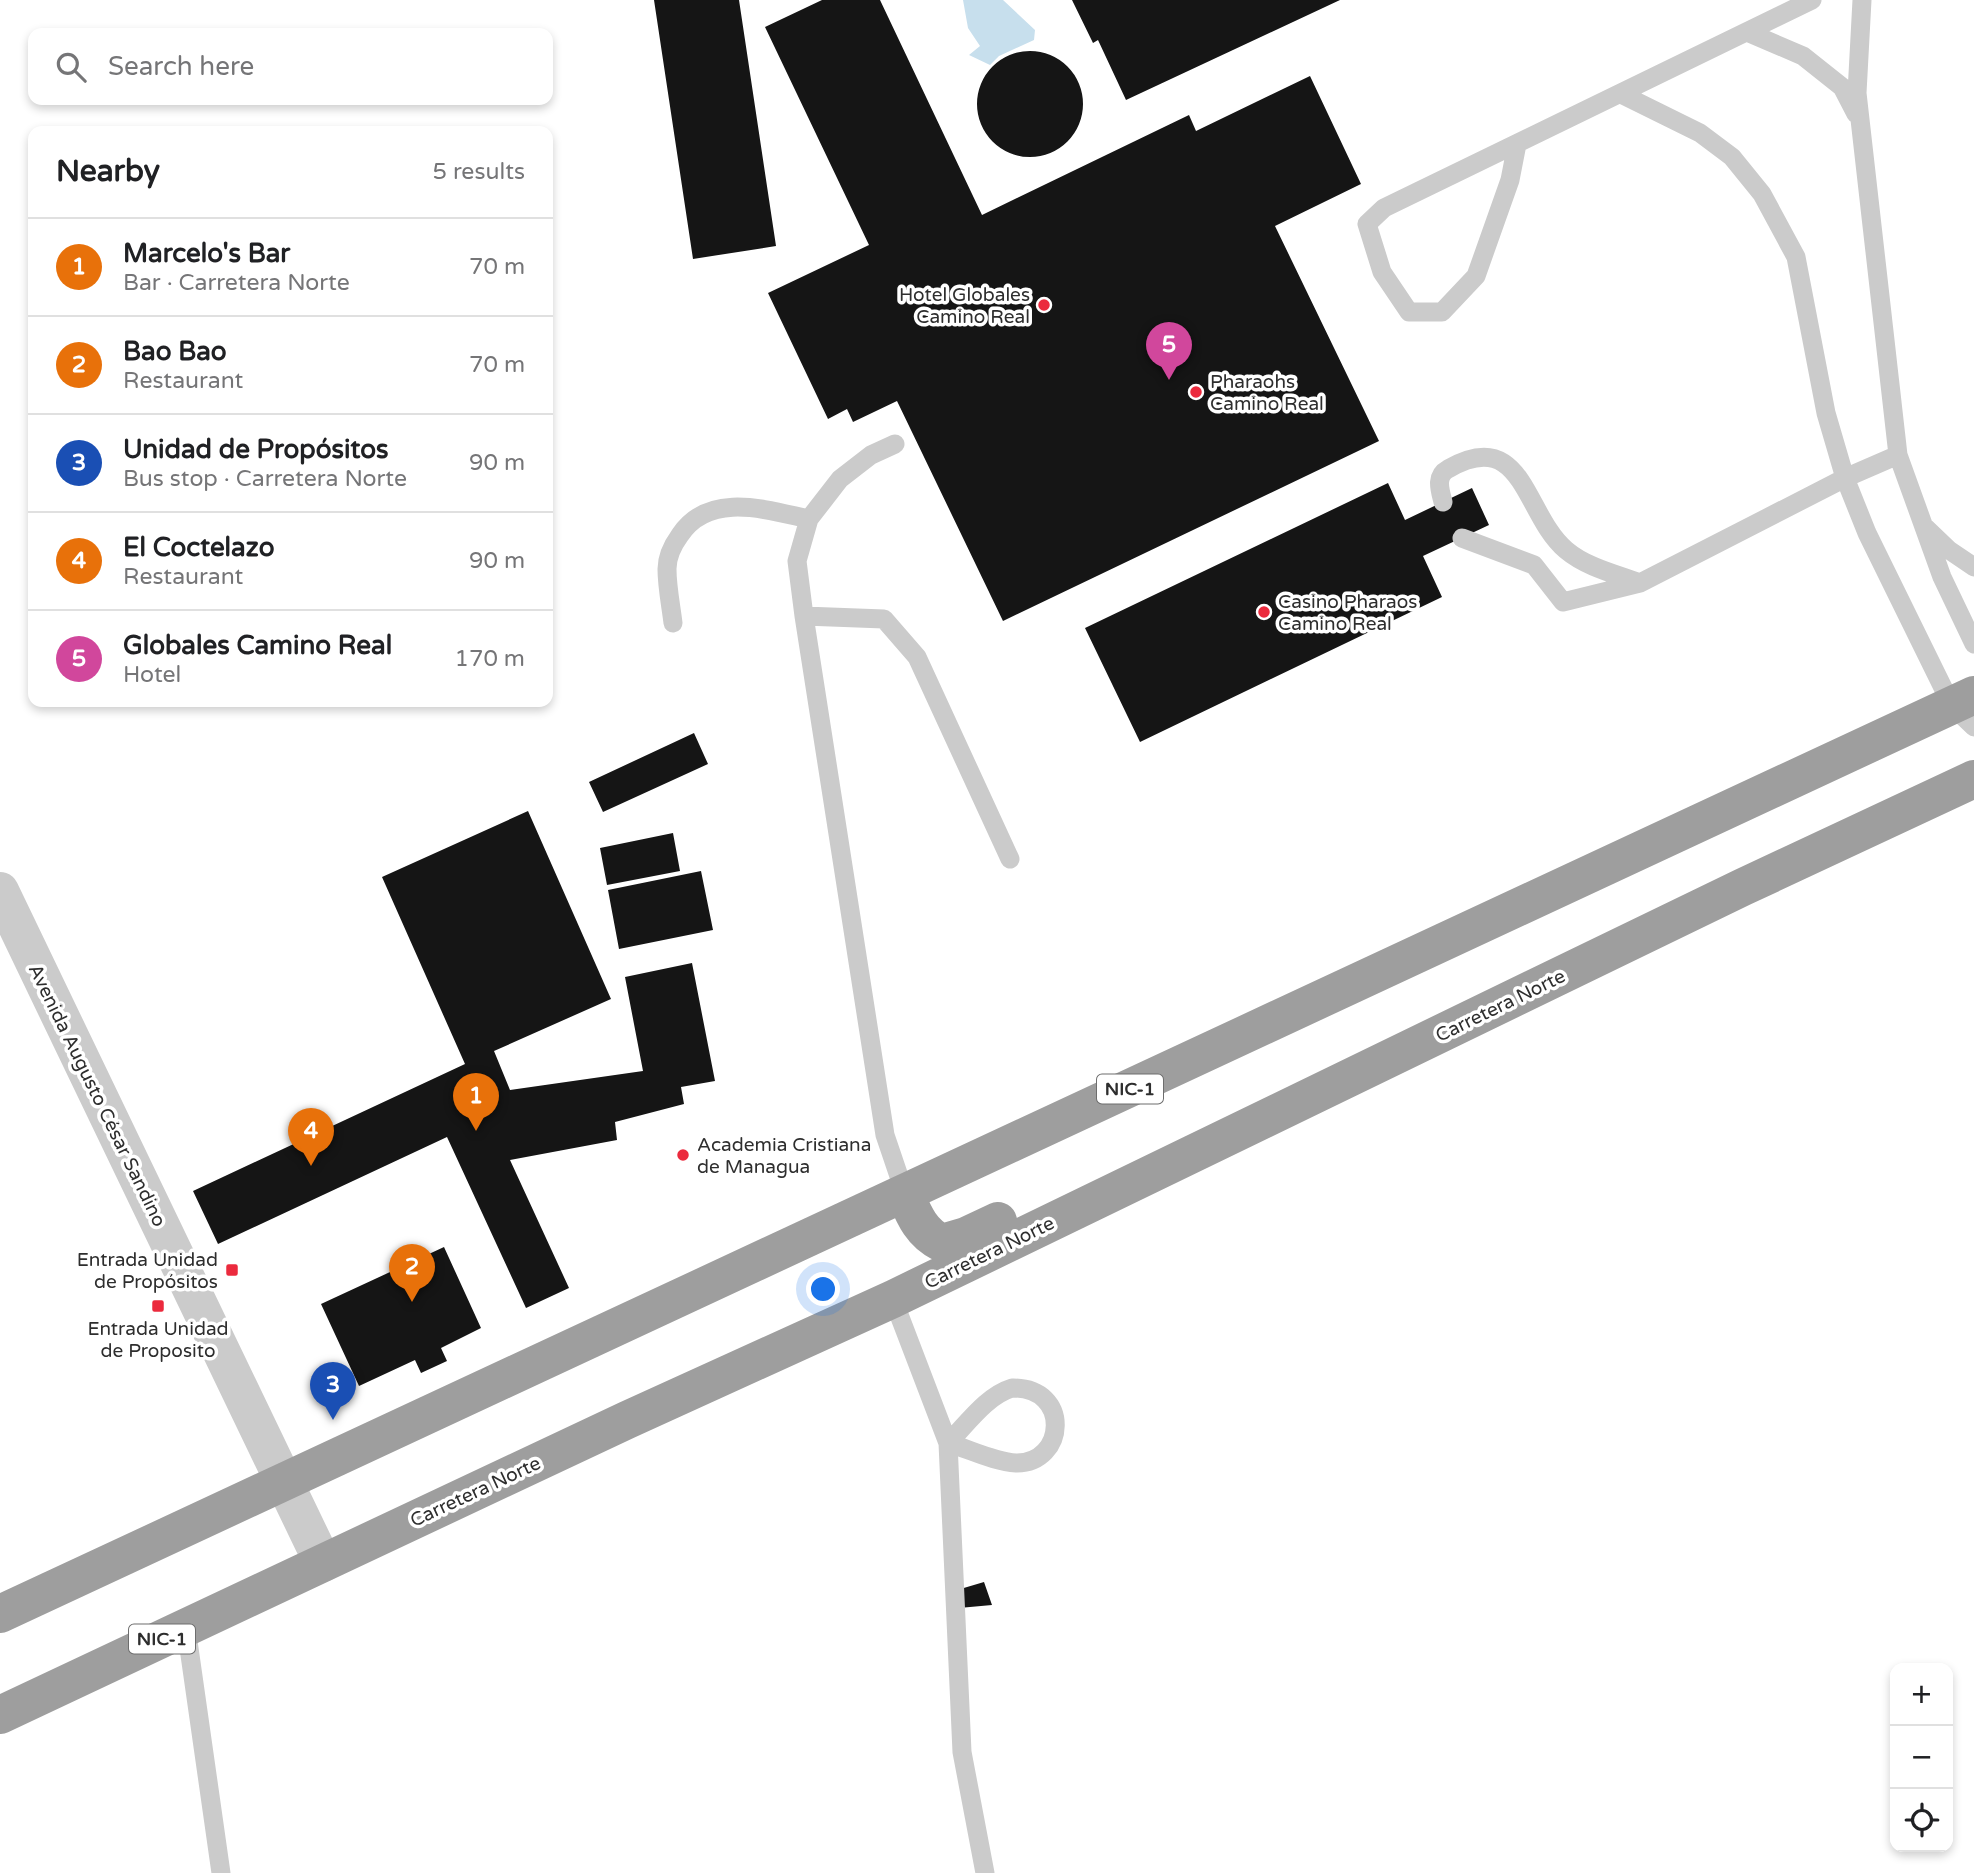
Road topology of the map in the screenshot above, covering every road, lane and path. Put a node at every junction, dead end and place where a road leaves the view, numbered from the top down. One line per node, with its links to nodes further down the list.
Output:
1 (1812, 0): 3 (lane)
2 (1862, 0): 5 (lane)
3 (1747, 32): 4 (lane); 5 (lane)
4 (1621, 94): 6 (lane); 9 (lane)
5 (1861, 124): 8 (lane)
6 (1517, 144): 6 (lane)
7 (895, 444): 11 (lane)
8 (1898, 455): 9 (lane); 12 (lane)
9 (1845, 478): 15 (lane); 19 (lane)
10 (1443, 502): 15 (lane)
11 (809, 519): 16 (lane); 17 (lane)
12 (1924, 526): 14 (lane); 18 (lane)
13 (1462, 538): 15 (lane)
14 (1974, 568)
15 (1640, 583)
16 (804, 616): 21 (lane); 24 (lane)
17 (673, 623)
18 (1974, 644)
19 (1967, 709): 24 (highway, NIC-1)
20 (1974, 779): 23 (highway, Carretera Norte / NIC-1)
21 (1010, 859)
22 (0, 891): 27 (street, Avenida Augusto César Sandino)
23 (1181, 1159): 24 (highway); 25 (highway, Carretera Norte / NIC-1)
24 (905, 1194): 27 (highway, NIC-1)
25 (893, 1299): 26 (lane); 28 (highway, Carretera Norte / NIC-1)
26 (948, 1443): 26 (lane); 33 (lane)
27 (285, 1482): 28 (street, Avenida Augusto César Sandino); 29 (highway, NIC-1)
28 (324, 1563): 30 (highway, Carretera Norte / NIC-1)
29 (0, 1614)
30 (186, 1628): 31 (highway, Carretera Norte / NIC-1); 32 (lane)
31 (0, 1715)
32 (221, 1873)
33 (985, 1873)

